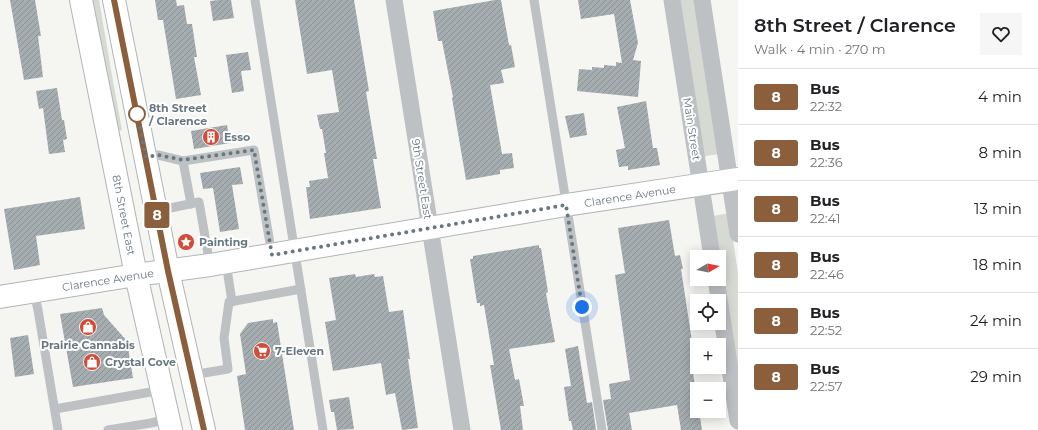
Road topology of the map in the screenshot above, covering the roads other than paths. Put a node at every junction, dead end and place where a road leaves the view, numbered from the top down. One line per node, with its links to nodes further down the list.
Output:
1 (81, 0): 22 (main road, 8th Street East)
2 (114, 0): 8 (main road)
3 (255, 0): 17 (lane)
4 (394, 0): 15 (street, 9th Street East)
5 (534, 0): 13 (lane)
6 (672, 0): 11 (street, Main Street)
7 (702, 0): 10 (street)
8 (146, 157): 9 (lane); 14 (main road)
9 (183, 160): 12 (lane); 19 (lane)
10 (734, 180): 11 (main road, Clarence Avenue); 16 (street)
11 (701, 185): 13 (main road, Clarence Avenue); 18 (street, Main Street)
12 (191, 204): 14 (lane); 20 (lane)
13 (566, 205): 15 (main road, Clarence Avenue); 38 (lane)
14 (156, 211): 21 (main road)
15 (430, 229): 17 (main road, Clarence Avenue); 37 (street, 9th Street East)
16 (738, 234)
17 (296, 250): 19 (main road, Clarence Avenue); 24 (lane)
18 (711, 250)
19 (272, 255): 20 (main road, Clarence Avenue)
20 (218, 264): 21 (main road, Clarence Avenue); 27 (lane)
21 (168, 271): 22 (main road, Clarence Avenue); 28 (main road)
22 (136, 275): 25 (main road, Clarence Avenue); 29 (main road, 8th Street East)
23 (717, 286): 31 (street)
24 (301, 289): 27 (lane); 36 (lane)
25 (34, 292): 26 (main road, Clarence Avenue); 30 (lane)
26 (0, 297)
27 (232, 302): 28 (lane)
28 (192, 375): 35 (main road)
29 (162, 390): 30 (lane); 32 (main road, 8th Street East)
30 (55, 408): 33 (lane)
31 (738, 420)
32 (170, 425): 34 (lane)
33 (58, 430)
34 (108, 430)
35 (204, 430)
36 (323, 430)
37 (462, 430)
38 (602, 430)

